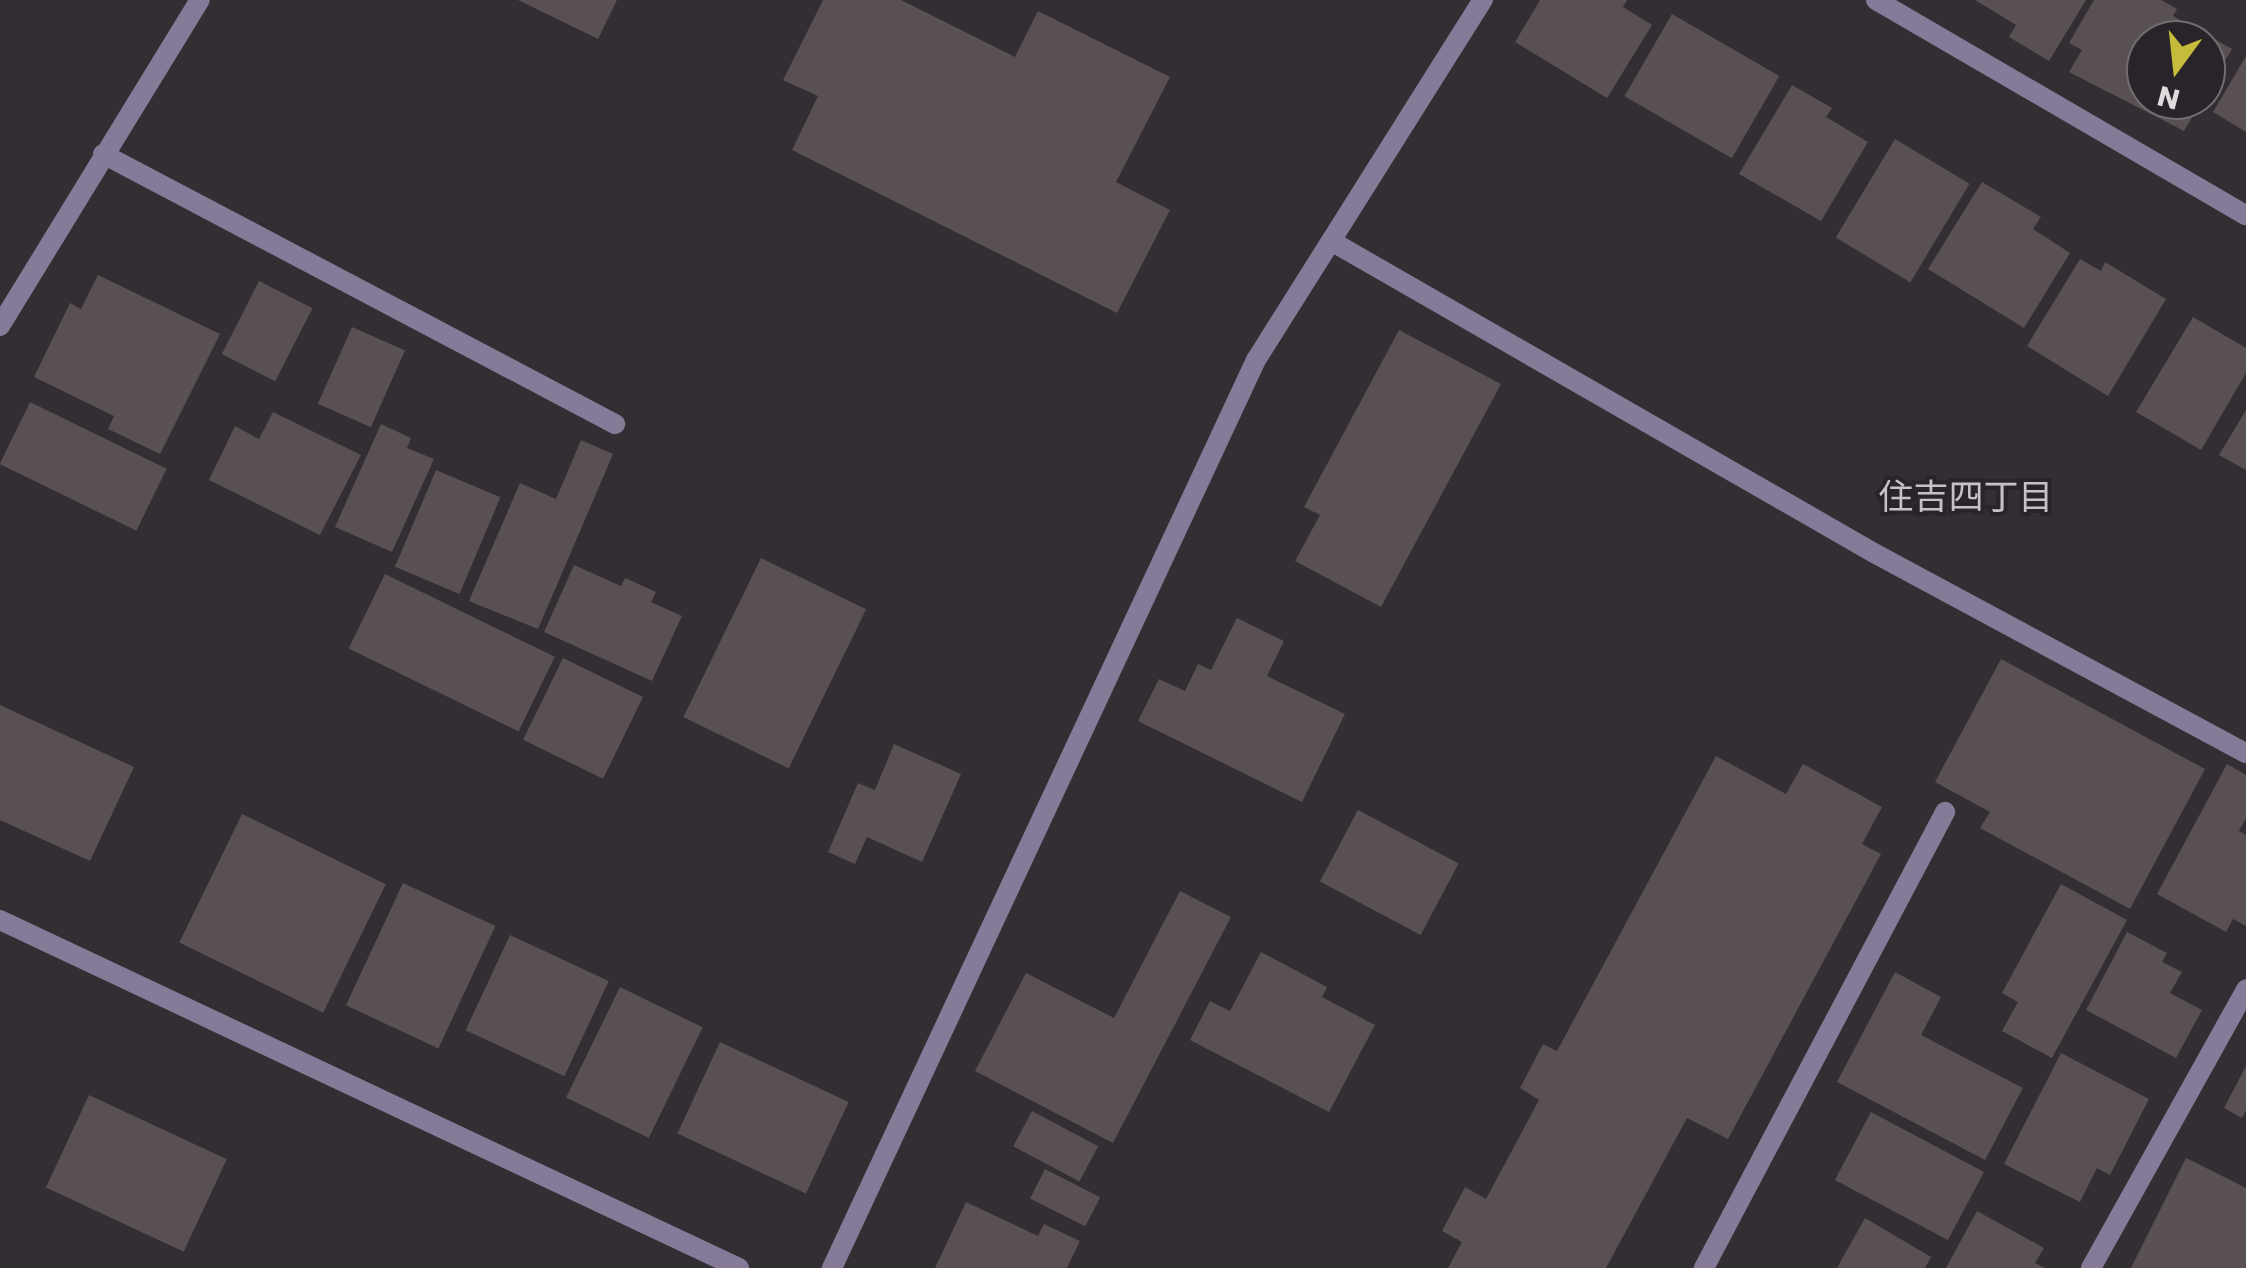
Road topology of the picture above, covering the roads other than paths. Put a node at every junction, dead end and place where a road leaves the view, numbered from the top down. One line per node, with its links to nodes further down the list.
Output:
1 (200, 0): 4 (street)
2 (1483, 0): 6 (street)
3 (1876, 0): 5 (street)
4 (103, 154): 7 (street); 8 (street)
5 (2246, 215)
6 (1331, 241): 9 (street); 14 (street)
7 (0, 326)
8 (615, 424)
9 (2246, 753)
10 (1945, 812): 15 (street)
11 (0, 920): 13 (street)
12 (2246, 989): 16 (street)
13 (739, 1268)
14 (832, 1268)
15 (1704, 1268)
16 (2091, 1268)

